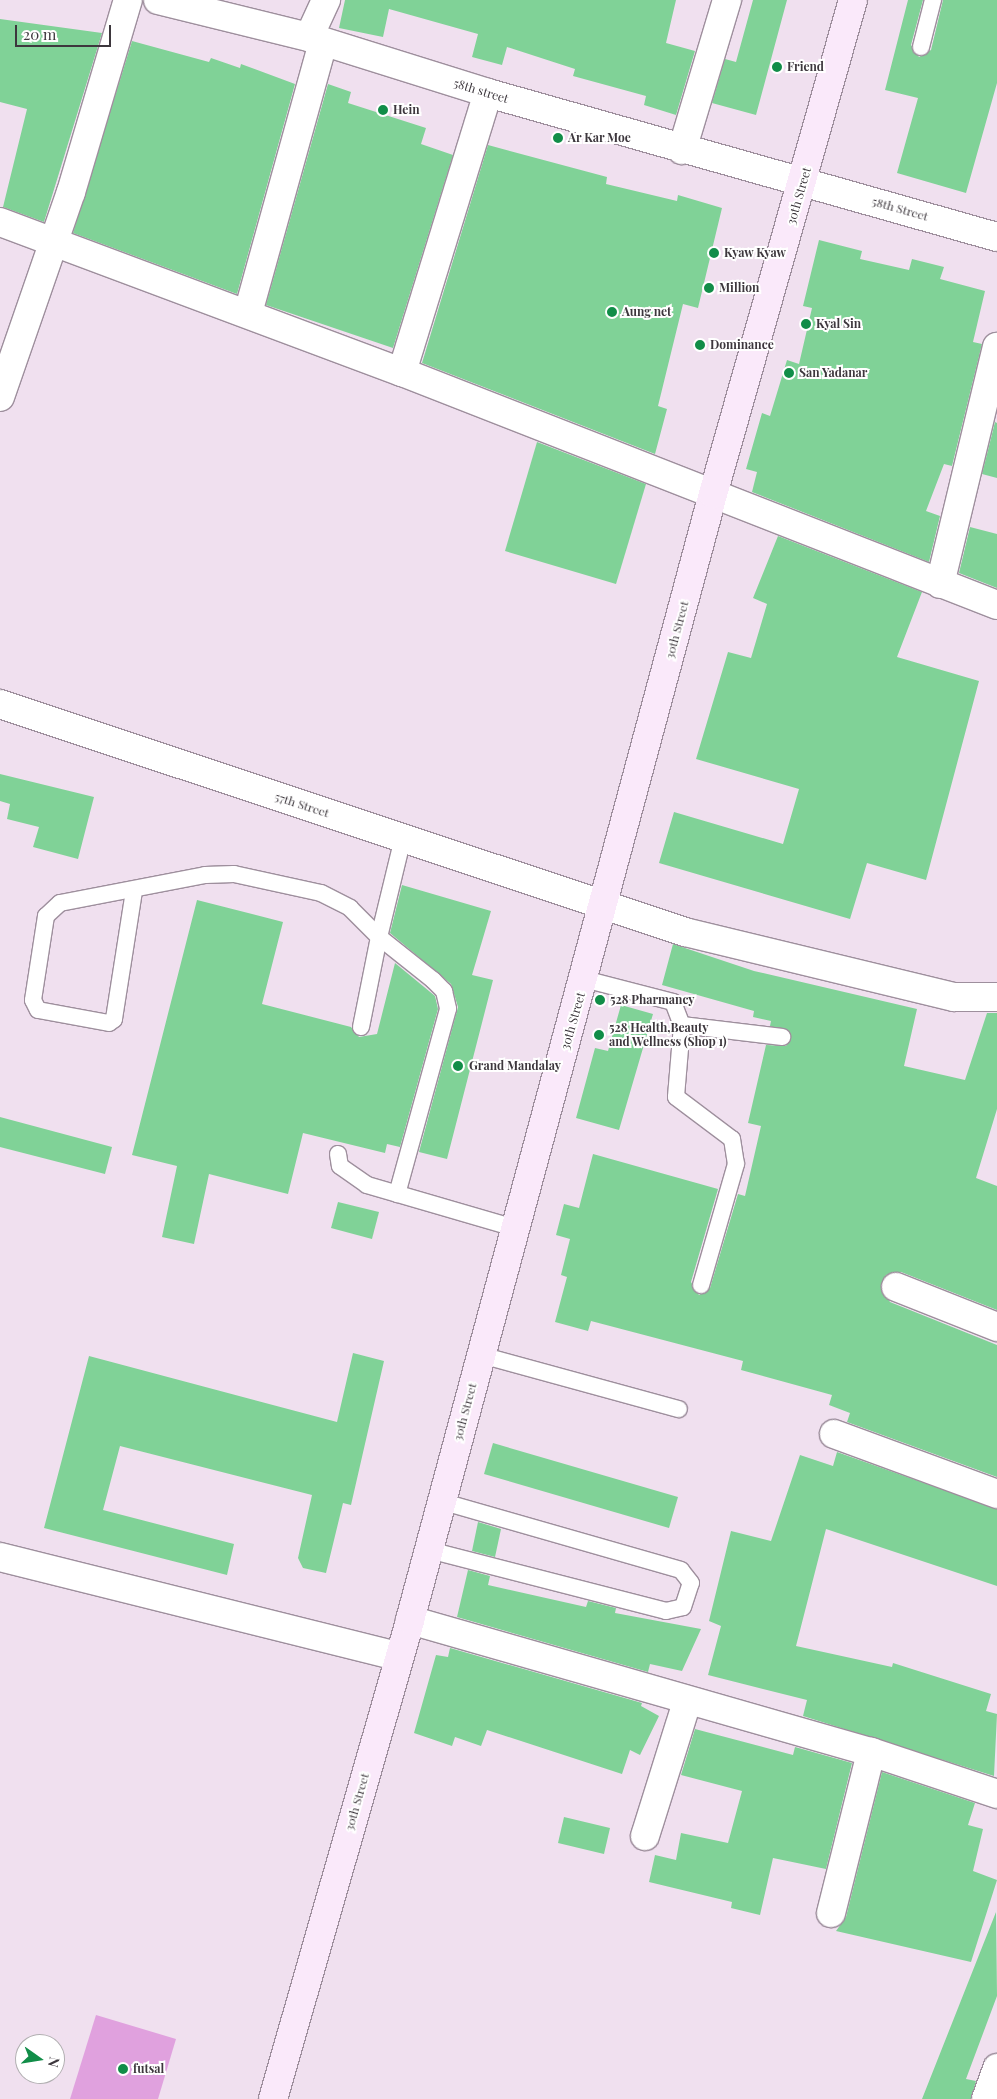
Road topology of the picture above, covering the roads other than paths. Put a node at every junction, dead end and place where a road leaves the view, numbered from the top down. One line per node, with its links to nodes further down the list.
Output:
1 (128, 0): 14 (street)
2 (158, 0): 7 (street, 58th street)
3 (326, 0): 7 (street)
4 (727, 0): 10 (street)
5 (853, 0): 11 (main road, 30th Street)
6 (933, 0): 8 (lane)
7 (316, 40): 9 (street, 58th street); 15 (street)
8 (921, 47)
9 (488, 93): 10 (street, 58th street); 17 (street)
10 (682, 150): 11 (street, 58th street)
11 (804, 181): 13 (street, 58th Street); 19 (main road, 30th Street)
12 (0, 222): 14 (street)
13 (997, 237)
14 (54, 243): 15 (street); 18 (street)
15 (248, 313): 17 (street)
16 (997, 347): 20 (street)
17 (402, 372): 19 (street)
18 (0, 397)
19 (713, 494): 20 (street); 25 (main road, 30th Street)
20 (940, 584): 21 (street)
21 (997, 604)
22 (0, 704): 23 (street, 57th Street)
23 (403, 838): 25 (street, 57th Street); 26 (lane)
24 (134, 891): 24 (lane); 26 (lane)
25 (604, 905): 27 (main road, 30th Street); 28 (street, 57th Street)
26 (379, 937): 30 (lane); 33 (lane)
27 (584, 979): 29 (lane); 34 (main road, 30th Street)
28 (997, 997)
29 (682, 1025): 31 (lane); 35 (lane)
30 (361, 1027)
31 (782, 1037)
32 (338, 1154): 33 (lane)
33 (397, 1194): 34 (lane)
34 (515, 1228): 38 (main road, 30th Street)
35 (701, 1285)
36 (896, 1287): 37 (street)
37 (997, 1327)
38 (480, 1355): 39 (lane); 42 (main road, 30th Street)
39 (679, 1409)
40 (834, 1434): 41 (street)
41 (997, 1494)
42 (441, 1501): 43 (main road, 30th Street); 43 (lane)
43 (428, 1550): 45 (main road, 30th Street)
44 (0, 1557): 46 (street)
45 (410, 1620): 46 (main road, 30th Street); 47 (street)
46 (398, 1656): 53 (main road, 30th Street)
47 (687, 1702): 48 (street); 50 (street)
48 (871, 1752): 49 (street); 51 (street)
49 (997, 1794)
50 (645, 1836)
51 (831, 1913)
52 (997, 2068): 54 (street)
53 (273, 2099)
54 (986, 2099)

